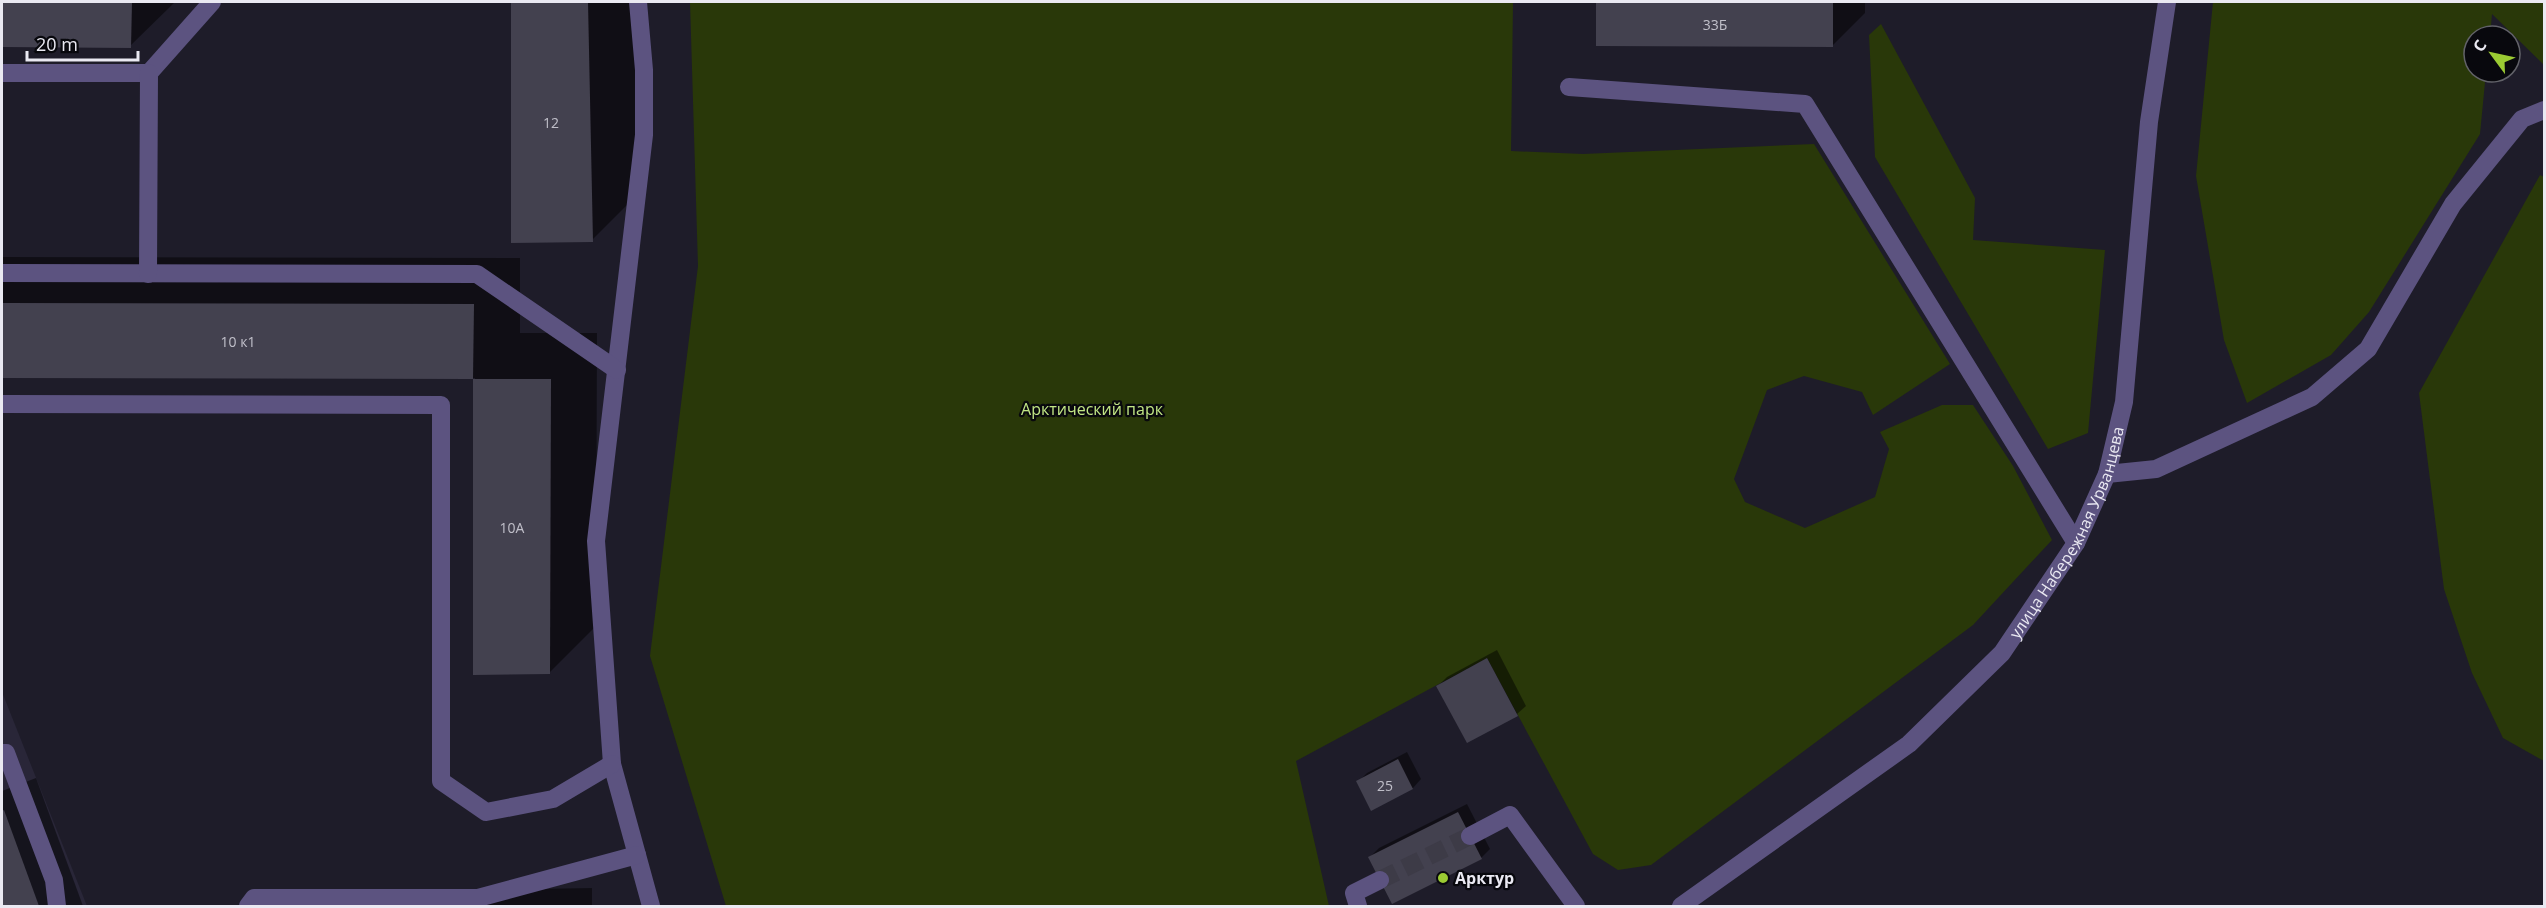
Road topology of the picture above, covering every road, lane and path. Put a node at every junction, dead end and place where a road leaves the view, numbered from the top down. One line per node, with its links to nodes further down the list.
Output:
1 (212, 2): 5 (street)
2 (638, 2): 10 (street)
3 (2167, 2): 12 (street, улица Набережная Урванцева)
4 (2, 73): 5 (street)
5 (148, 73): 9 (street)
6 (1569, 87): 13 (street)
7 (2544, 110): 12 (street)
8 (2, 273): 9 (street)
9 (148, 274): 10 (street)
10 (617, 370): 15 (street)
11 (2, 404): 15 (street)
12 (2107, 474): 13 (street, улица Набережная Урванцева)
13 (2076, 543): 24 (street, улица Набережная Урванцева)
14 (2, 753): 19 (street)
15 (612, 764): 17 (street)
16 (1470, 836): 23 (street)
17 (637, 855): 20 (street); 21 (street)
18 (1380, 880): 22 (street)
19 (57, 906)
20 (248, 906)
21 (651, 906)
22 (1358, 906)
23 (1576, 906)
24 (1681, 906)

